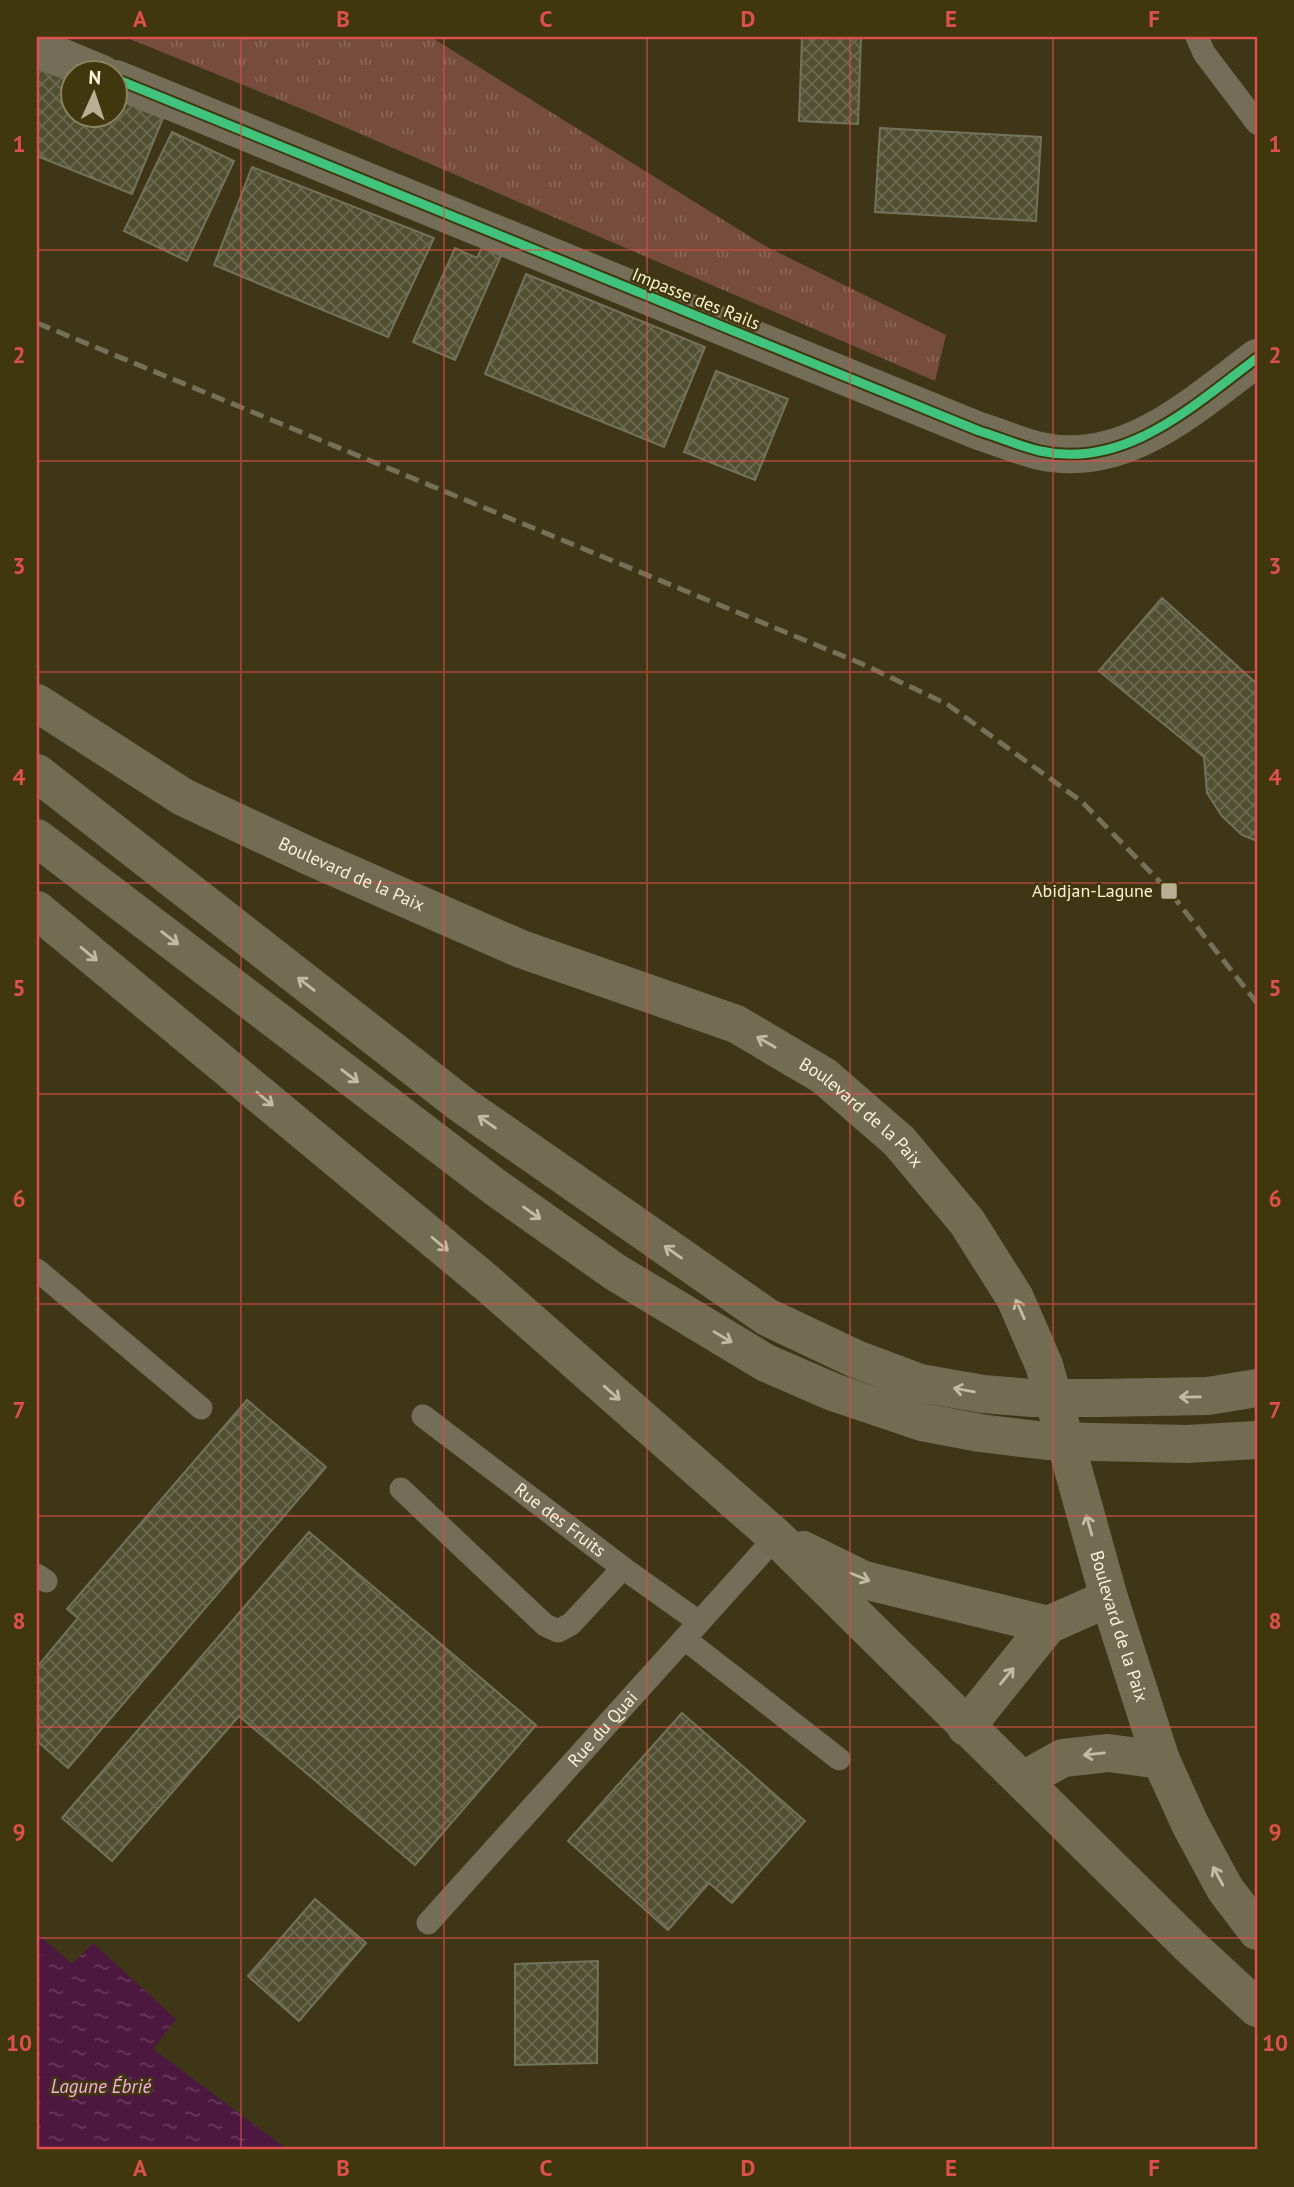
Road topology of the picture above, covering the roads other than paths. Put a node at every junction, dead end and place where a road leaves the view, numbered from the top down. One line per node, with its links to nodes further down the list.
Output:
1 (1197, 37): 5 (lane)
2 (37, 47): 3 (street)
3 (69, 60)
4 (130, 85): 6 (street, Impasse des Rails)
5 (1257, 124)
6 (1257, 358)
7 (37, 703): 19 (main road, Boulevard de la Paix, one-way to 7)
8 (37, 773): 12 (main road, one-way to 8)
9 (37, 838): 15 (main road, one-way to 15)
10 (37, 910): 17 (main road, one-way to 17)
11 (37, 1270): 13 (lane)
12 (1257, 1388)
13 (201, 1408)
14 (423, 1416): 18 (lane, Rue des Fruits)
15 (1257, 1440)
16 (401, 1489): 18 (lane)
17 (776, 1537): 20 (main road, one-way to 20); 21 (lane, Rue du Quai); 22 (main road)
18 (623, 1568): 21 (lane, Rue des Fruits)
19 (1109, 1598): 20 (main road); 24 (main road, Boulevard de la Paix)
20 (1048, 1625): 22 (main road, one-way to 20)
21 (692, 1631): 23 (lane, Rue des Fruits); 26 (lane, Rue du Quai)
22 (966, 1727): 25 (main road)
23 (839, 1759)
24 (1161, 1760): 25 (main road, one-way to 25); 27 (main road, Boulevard de la Paix, one-way to 24)
25 (1023, 1780): 28 (main road)
26 (428, 1923)
27 (1257, 1931)
28 (1257, 2008)

